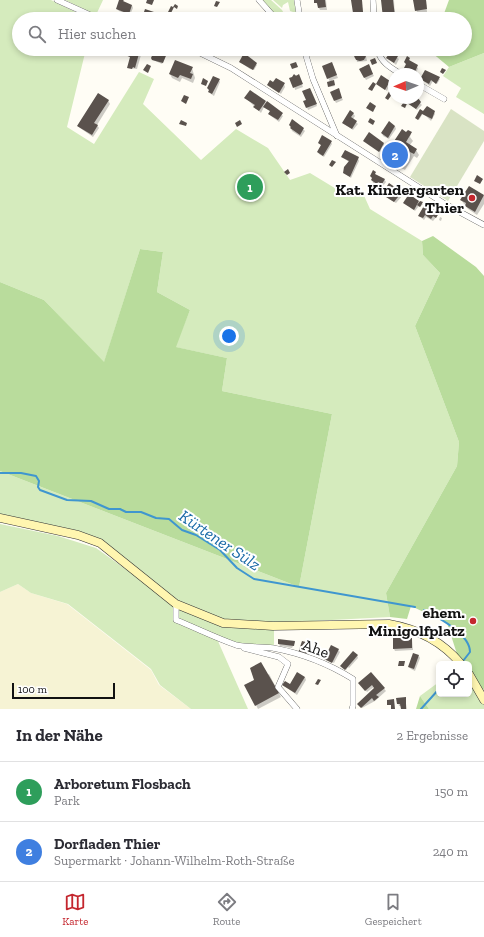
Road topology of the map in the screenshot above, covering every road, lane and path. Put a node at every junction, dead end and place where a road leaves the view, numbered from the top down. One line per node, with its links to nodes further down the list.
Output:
1 (58, 0): 5 (street)
2 (258, 0): 6 (street)
3 (297, 0): 7 (street)
4 (373, 0): 8 (street)
5 (83, 12)
6 (269, 12)
7 (299, 12)
8 (374, 12)
9 (206, 56): 15 (street)
10 (306, 56): 15 (street)
11 (379, 56): 12 (street)
12 (391, 68)
13 (424, 87): 14 (street)
14 (444, 99)
15 (337, 136): 16 (street)
16 (484, 225)
17 (0, 518): 18 (main road)
18 (176, 604): 19 (street, Ahe); 20 (main road)
19 (238, 645): 23 (street, Ahe); 24 (street, Ahe)
20 (459, 661)
21 (472, 679): 22 (main road)
22 (484, 700)
23 (296, 709)
24 (352, 709)

